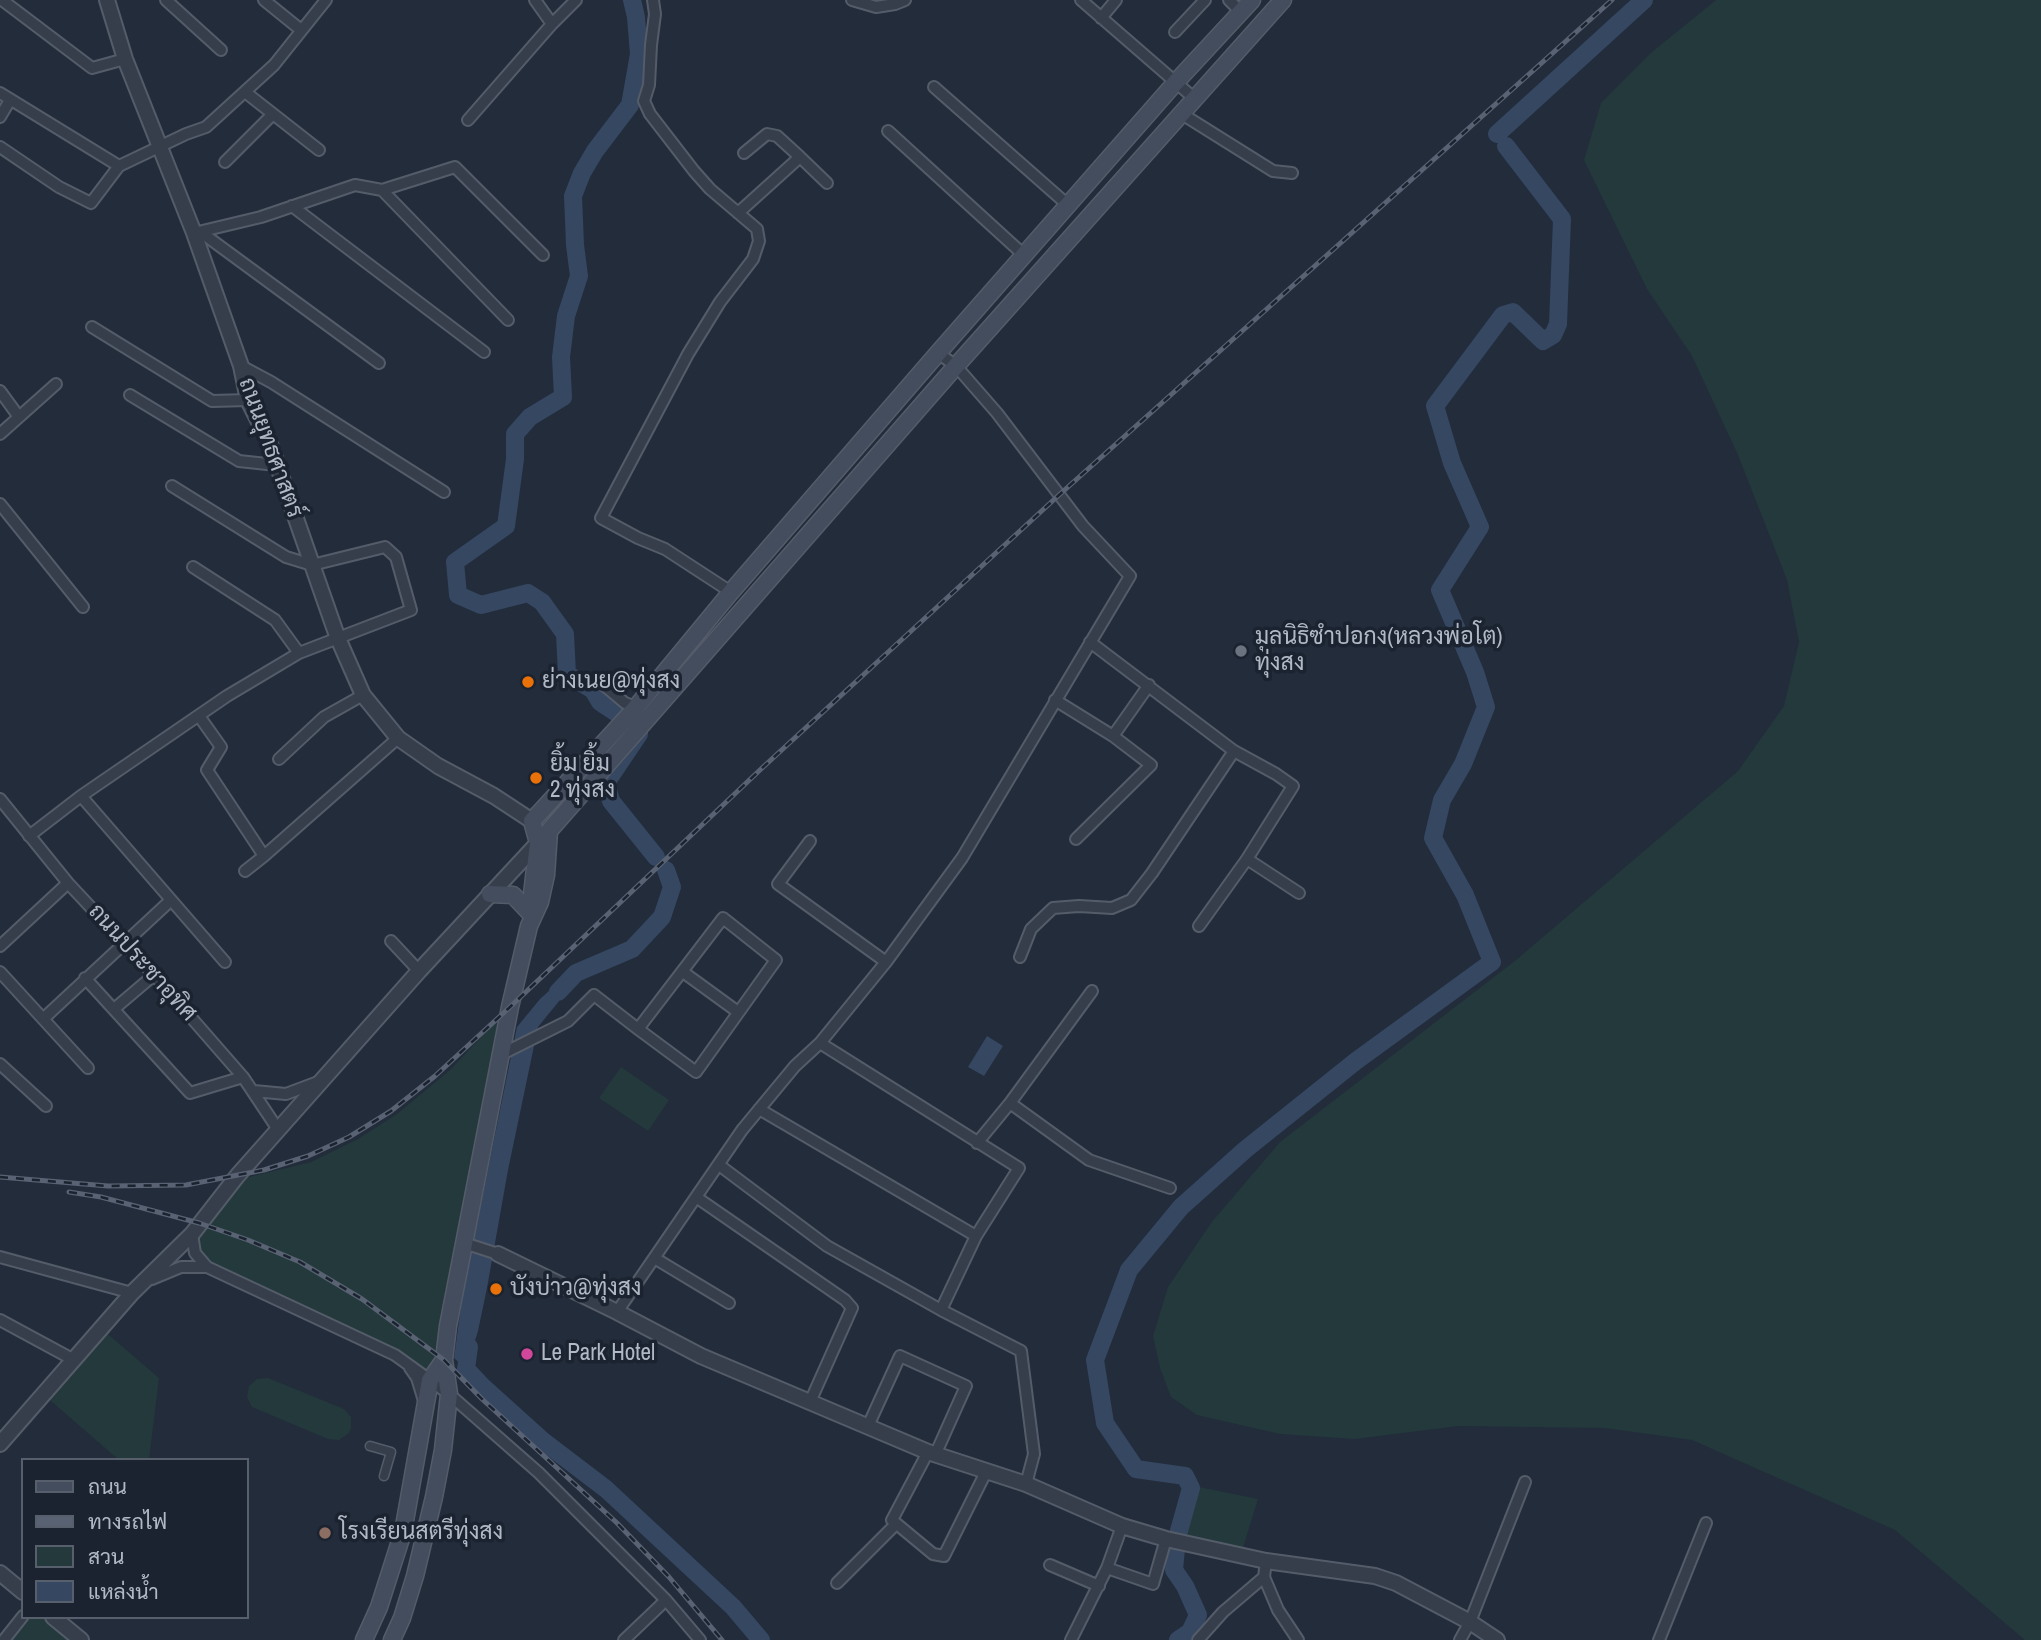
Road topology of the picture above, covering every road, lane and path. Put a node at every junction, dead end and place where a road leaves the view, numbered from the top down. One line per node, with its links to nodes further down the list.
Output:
1 (2, 0): 22 (street)
2 (107, 0): 22 (street, ถนนยุทธศาสตร์)
3 (166, 0): 21 (street)
4 (264, 0): 19 (street)
5 (326, 0): 19 (street)
6 (535, 0): 18 (street)
7 (576, 0): 18 (street)
8 (653, 0): 46 (street)
9 (852, 0): 10 (street)
10 (905, 0)
11 (1081, 0): 17 (street)
12 (1116, 0): 17 (street)
13 (1205, 0): 20 (street)
14 (1229, 0): 16 (street)
15 (1283, 0): 27 (main road)
16 (1247, 6): 23 (main road)
17 (1101, 18): 23 (street)
18 (552, 24): 32 (street)
19 (301, 30): 25 (street)
20 (1175, 32)
21 (221, 50)
22 (125, 59): 34 (street, ถนนยุทธศาสตร์)
23 (1176, 82): 27 (street); 45 (main road)
24 (934, 87): 45 (street)
25 (245, 92): 29 (street); 34 (street)
26 (0, 93): 28 (street)
27 (1195, 99): 30 (main road)
28 (10, 100): 31 (street); 40 (street)
29 (273, 114): 36 (street); 39 (street)
30 (1182, 114): 41 (street); 56 (main road)
31 (0, 117)
32 (468, 120)
33 (888, 131): 49 (street)
34 (161, 146): 40 (street); 47 (street, ถนนยุทธศาสตร์)
35 (0, 147): 40 (street)
36 (319, 150)
37 (744, 153): 38 (street)
38 (800, 157): 42 (street); 46 (street)
39 (225, 162)
40 (120, 166)
41 (1292, 173)
42 (827, 183)
43 (382, 190): 44 (street); 48 (street); 50 (street)
44 (292, 206): 47 (street); 52 (street)
45 (1069, 206): 49 (main road)
46 (738, 213): 69 (street)
47 (198, 233): 54 (street); 55 (street, ถนนยุทธศาสตร์)
48 (543, 254)
49 (1025, 256): 53 (main road)
50 (508, 320)
51 (92, 327): 60 (street)
52 (484, 352)
53 (938, 353): 56 (street); 69 (main road)
54 (379, 363)
55 (241, 366): 60 (street, ถนนยุทธศาสตร์); 65 (street)
56 (957, 366): 72 (street); 78 (main road)
57 (56, 384): 61 (street)
58 (0, 391): 61 (street)
59 (130, 395): 63 (street)
60 (248, 400): 63 (street, ถนนยุทธศาสตร์)
61 (19, 417): 62 (street)
62 (0, 434)
63 (276, 465): 67 (street, ถนนยุทธศาสตร์)
64 (172, 485): 67 (street)
65 (444, 492)
66 (0, 504): 70 (street)
67 (312, 565): 71 (street, ถนนยุทธศาสตร์); 71 (street)
68 (193, 567): 73 (street)
69 (731, 592): 78 (main road)
70 (83, 607)
71 (337, 636): 73 (street); 76 (street, ถนนยุทธศาสตร์)
72 (1090, 642): 75 (street); 77 (street)
73 (299, 653): 79 (street)
74 (600, 682): 78 (street)
75 (1149, 685): 80 (street); 82 (street)
76 (363, 695): 81 (street, ถนนยุทธศาสตร์); 83 (street)
77 (1055, 700): 80 (street); 107 (street)
78 (636, 715): 86 (main road); 87 (main road)
79 (199, 716): 84 (street); 92 (street)
80 (1113, 736): 90 (street)
81 (398, 738): 87 (street, ถนนยุทธศาสตร์); 92 (street)
82 (1234, 751): 93 (street); 105 (street)
83 (279, 759)
84 (81, 796): 88 (street); 99 (street)
85 (0, 799): 88 (street, ถนนประชาอุทิศ)
86 (572, 805): 89 (main road); 94 (main road)
87 (532, 821): 89 (main road)
88 (29, 836): 96 (street, ถนนประชาอุทิศ)
89 (544, 837): 94 (main road); 98 (street); 100 (main road)
90 (1076, 839)
91 (810, 841): 107 (street)
92 (264, 856): 95 (street)
93 (1247, 859): 97 (street); 101 (street)
94 (547, 862): 100 (main road)
95 (245, 871)
96 (68, 883): 103 (street, ถนนประชาอุทิศ); 104 (street)
97 (1299, 893)
98 (490, 894): 100 (main road); 108 (street)
99 (170, 901): 103 (street); 106 (street)
100 (530, 920): 119 (main road)
101 (1199, 926)
102 (391, 941): 108 (street)
103 (123, 943): 111 (street, ถนนประชาอุทิศ); 112 (street)
104 (0, 946)
105 (1020, 957)
106 (225, 962)
107 (886, 962): 118 (street)
108 (419, 971): 123 (street)
109 (0, 972): 116 (street)
110 (683, 972): 115 (street); 115 (street); 117 (street)
111 (154, 975): 114 (street); 122 (street, ถนนประชาอุทิศ)
112 (85, 978): 114 (street); 116 (street)
113 (1092, 991): 125 (street)
114 (114, 1009): 122 (street)
115 (738, 1012): 117 (street)
116 (43, 1019): 121 (street)
117 (638, 1030): 119 (street)
118 (820, 1043): 127 (street); 129 (street)
119 (503, 1053): 135 (main road)
120 (0, 1064): 126 (street)
121 (88, 1068)
122 (243, 1077): 124 (street, ถนนประชาอุทิศ)
123 (325, 1080): 124 (street); 128 (street)
124 (254, 1091): 128 (street, ถนนประชาอุทิศ)
125 (1010, 1103): 129 (street); 131 (street)
126 (46, 1106)
127 (759, 1109): 130 (street); 134 (street)
128 (279, 1131): 133 (street)
129 (977, 1143): 134 (street)
130 (719, 1166): 132 (street); 142 (street)
131 (1170, 1188)
132 (696, 1197): 138 (street); 150 (street)
133 (192, 1234): 139 (street); 140 (street)
134 (976, 1236): 142 (street)
135 (468, 1244): 136 (street); 147 (main road)
136 (498, 1254): 143 (street)
137 (0, 1257): 140 (street)
138 (656, 1259): 141 (street); 143 (street)
139 (207, 1267): 140 (street); 145 (street)
140 (132, 1293): 146 (street)
141 (729, 1303)
142 (941, 1310): 159 (street)
143 (617, 1312): 150 (street)
144 (0, 1320): 146 (street)
145 (395, 1355): 148 (street); 151 (street)
146 (74, 1360): 153 (street)
147 (444, 1360): 148 (main road); 149 (main road)
148 (430, 1380): 149 (street); 151 (main road)
149 (449, 1394): 172 (street); 179 (main road)
150 (810, 1402): 152 (street)
151 (425, 1405): 178 (main road)
152 (868, 1426): 155 (street); 155 (street)
153 (0, 1444)
154 (370, 1446): 157 (street)
155 (932, 1452): 156 (street); 161 (street)
156 (986, 1472): 159 (street); 161 (street)
157 (384, 1476)
158 (1525, 1482): 175 (street)
159 (1026, 1484): 162 (street)
160 (1706, 1523): 187 (street)
161 (896, 1524): 169 (street)
162 (1122, 1526): 163 (street); 166 (street)
163 (1168, 1540): 164 (street); 166 (street)
164 (1266, 1560): 168 (street); 175 (street)
165 (1050, 1565): 170 (street)
166 (1107, 1568): 170 (street)
167 (0, 1573): 171 (street)
168 (1264, 1577): 183 (street); 184 (street)
169 (837, 1583)
170 (1099, 1586): 182 (street)
171 (21, 1590)
172 (666, 1600): 180 (street); 181 (street)
173 (21, 1619): 176 (street)
174 (55, 1619): 177 (street)
175 (1470, 1622): 185 (street); 186 (street)
176 (4, 1640)
177 (81, 1640)
178 (365, 1640)
179 (391, 1640)
180 (624, 1640)
181 (701, 1640)
182 (1071, 1640)
183 (1198, 1640)
184 (1298, 1640)
185 (1460, 1640)
186 (1497, 1640)
187 (1659, 1640)

